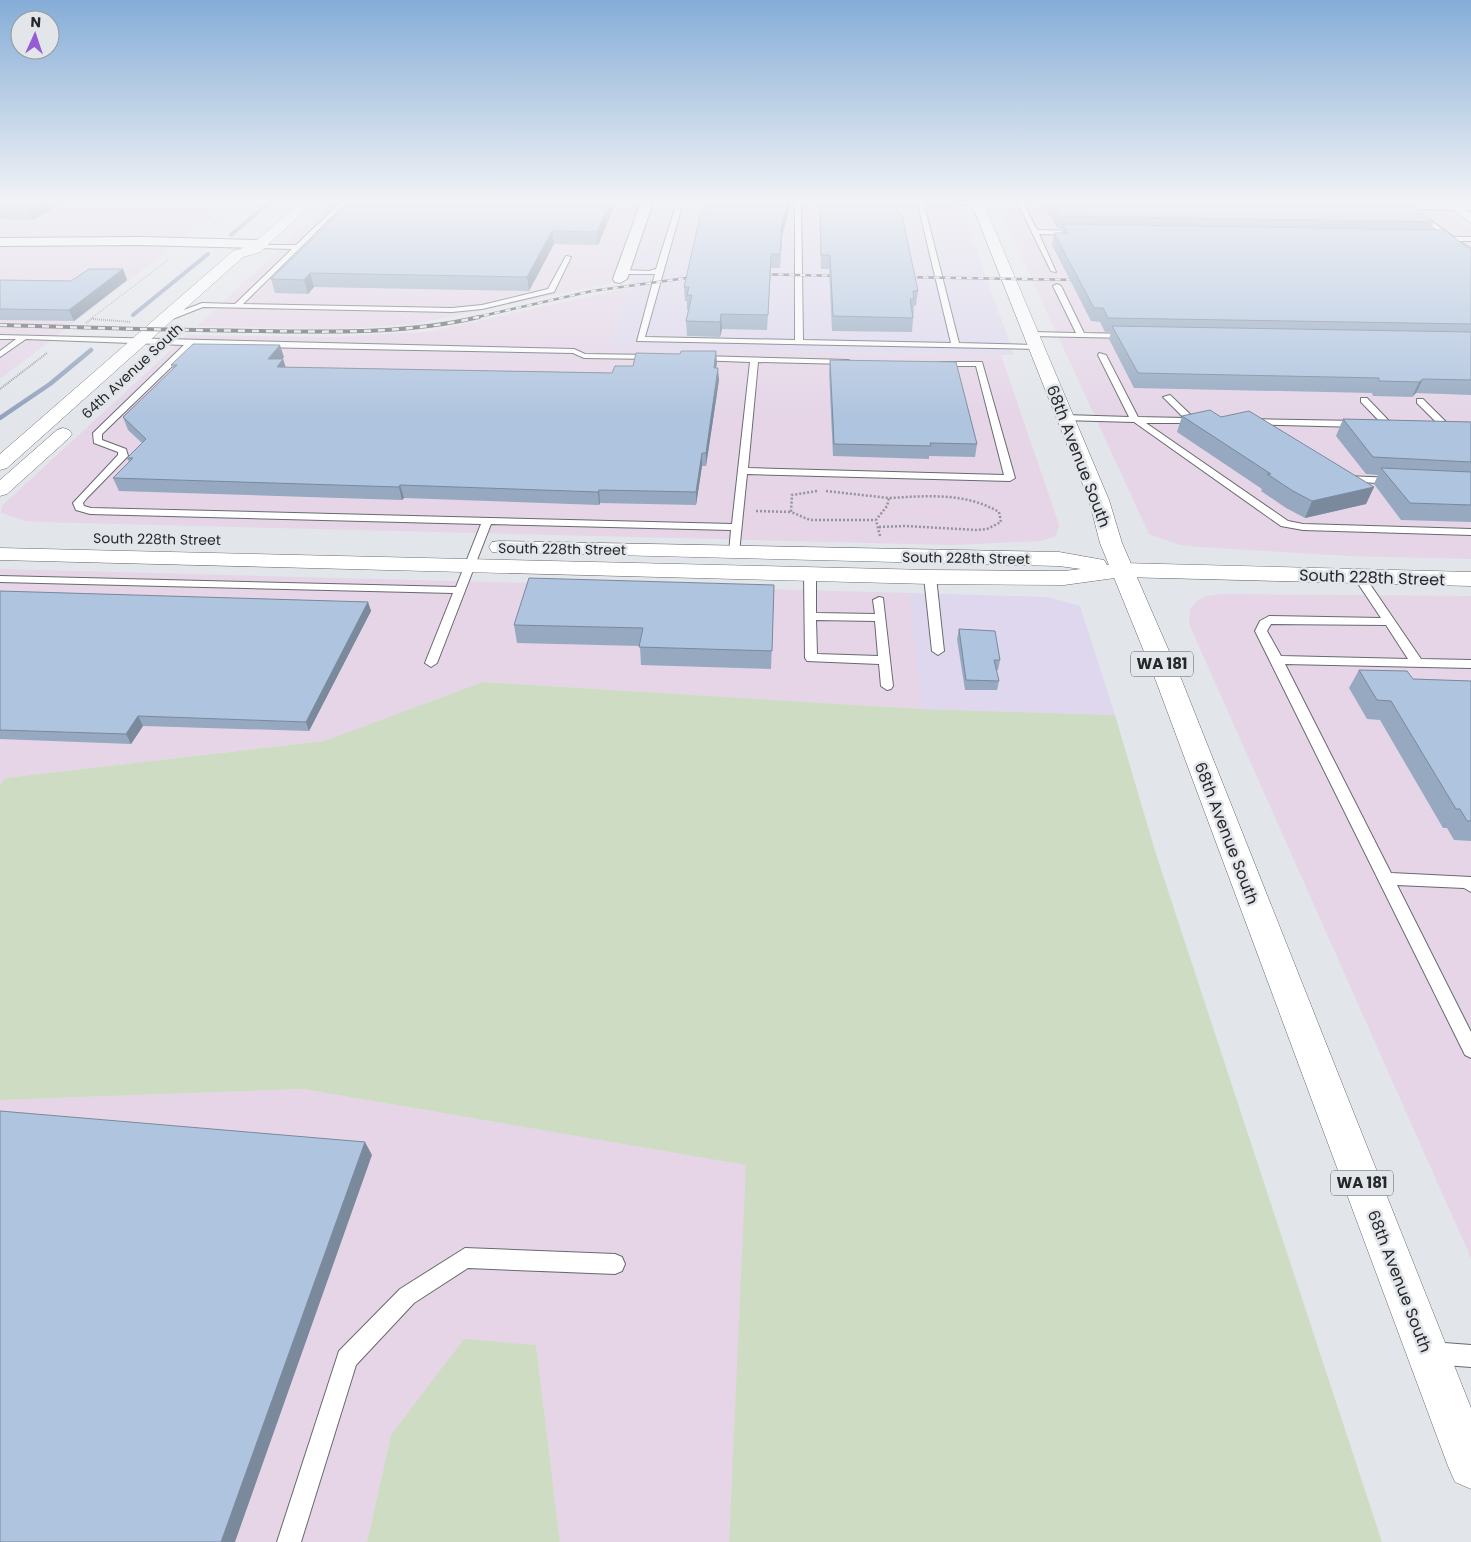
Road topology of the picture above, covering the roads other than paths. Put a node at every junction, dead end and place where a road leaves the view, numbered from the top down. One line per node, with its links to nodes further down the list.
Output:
1 (215, 274): 14 (main road, 64th Avenue South)
2 (236, 274): 12 (main road, 64th Avenue South)
3 (270, 274): 13 (lane)
4 (559, 274): 13 (lane)
5 (640, 274): 10 (lane)
6 (658, 274): 21 (lane)
7 (799, 274): 21 (lane)
8 (938, 274): 24 (lane)
9 (1007, 274): 19 (main road, 68th Avenue South / WA 181)
10 (622, 276)
11 (1057, 286): 15 (lane)
12 (202, 305): 13 (lane); 14 (lane); 22 (main road, 64th Avenue South)
13 (237, 306)
14 (162, 321): 20 (main road, 64th Avenue South)
15 (1081, 335): 16 (lane); 19 (lane)
16 (1139, 336)
17 (0, 337): 18 (lane)
18 (24, 338): 20 (lane); 25 (lane)
19 (1034, 340): 24 (lane); 36 (main road, 68th Avenue South / WA 181)
20 (139, 341): 22 (lane); 43 (main road, 64th Avenue South)
21 (799, 342): 24 (lane)
22 (164, 343): 23 (lane); 27 (main road, 64th Avenue South)
23 (191, 343): 28 (lane); 48 (lane)
24 (956, 345)
25 (0, 355)
26 (1102, 355): 37 (lane)
27 (146, 358)
28 (660, 358)
29 (688, 358): 30 (lane)
30 (754, 360): 31 (lane); 44 (lane)
31 (861, 362)
32 (930, 363): 44 (lane)
33 (1167, 397): 38 (lane)
34 (1364, 400): 42 (lane)
35 (1420, 401): 41 (lane)
36 (1065, 418): 37 (lane); 55 (main road, 68th Avenue South / WA 181)
37 (1135, 419): 38 (lane); 50 (lane)
38 (1190, 420): 39 (lane)
39 (1209, 421)
40 (73, 424): 47 (main road, 64th Avenue South)
41 (1426, 426)
42 (1263, 432)
43 (0, 464)
44 (742, 470): 49 (lane)
45 (1340, 478): 46 (lane)
46 (1401, 482)
47 (0, 490)
48 (487, 521): 49 (lane); 54 (lane)
49 (737, 526): 52 (lane)
50 (1471, 532)
51 (0, 536): 54 (main road, South 228th Street)
52 (734, 552): 54 (main road, South 228th Street); 55 (main road, South 228th Street)
53 (0, 554): 54 (main road, South 228th Street)
54 (473, 556): 56 (main road, South 228th Street); 61 (lane)
55 (1122, 570): 57 (main road, South 228th Street); 58 (main road, South 228th Street); 77 (main road, 68th Avenue South / WA 181)
56 (810, 575): 58 (main road, South 228th Street); 63 (lane)
57 (1359, 576): 60 (main road, South 228th Street); 65 (lane)
58 (930, 577): 66 (lane)
59 (0, 579): 61 (lane)
60 (1471, 579)
61 (460, 590): 69 (lane)
62 (878, 600): 64 (lane)
63 (810, 616): 64 (lane); 67 (lane)
64 (880, 618): 67 (lane)
65 (1390, 622): 68 (lane); 70 (lane)
66 (938, 651)
67 (884, 660): 72 (lane)
68 (1277, 660): 70 (lane); 73 (lane)
69 (431, 663)
70 (1417, 663): 71 (lane)
71 (1471, 664)
72 (887, 686)
73 (1386, 879): 74 (lane); 75 (lane)
74 (1471, 886)
75 (1470, 1044)
76 (615, 1264): 80 (lane)
77 (1428, 1353): 78 (lane); 79 (main road, 68th Avenue South / WA 181)
78 (1471, 1356)
79 (1471, 1466)
80 (289, 1542)

